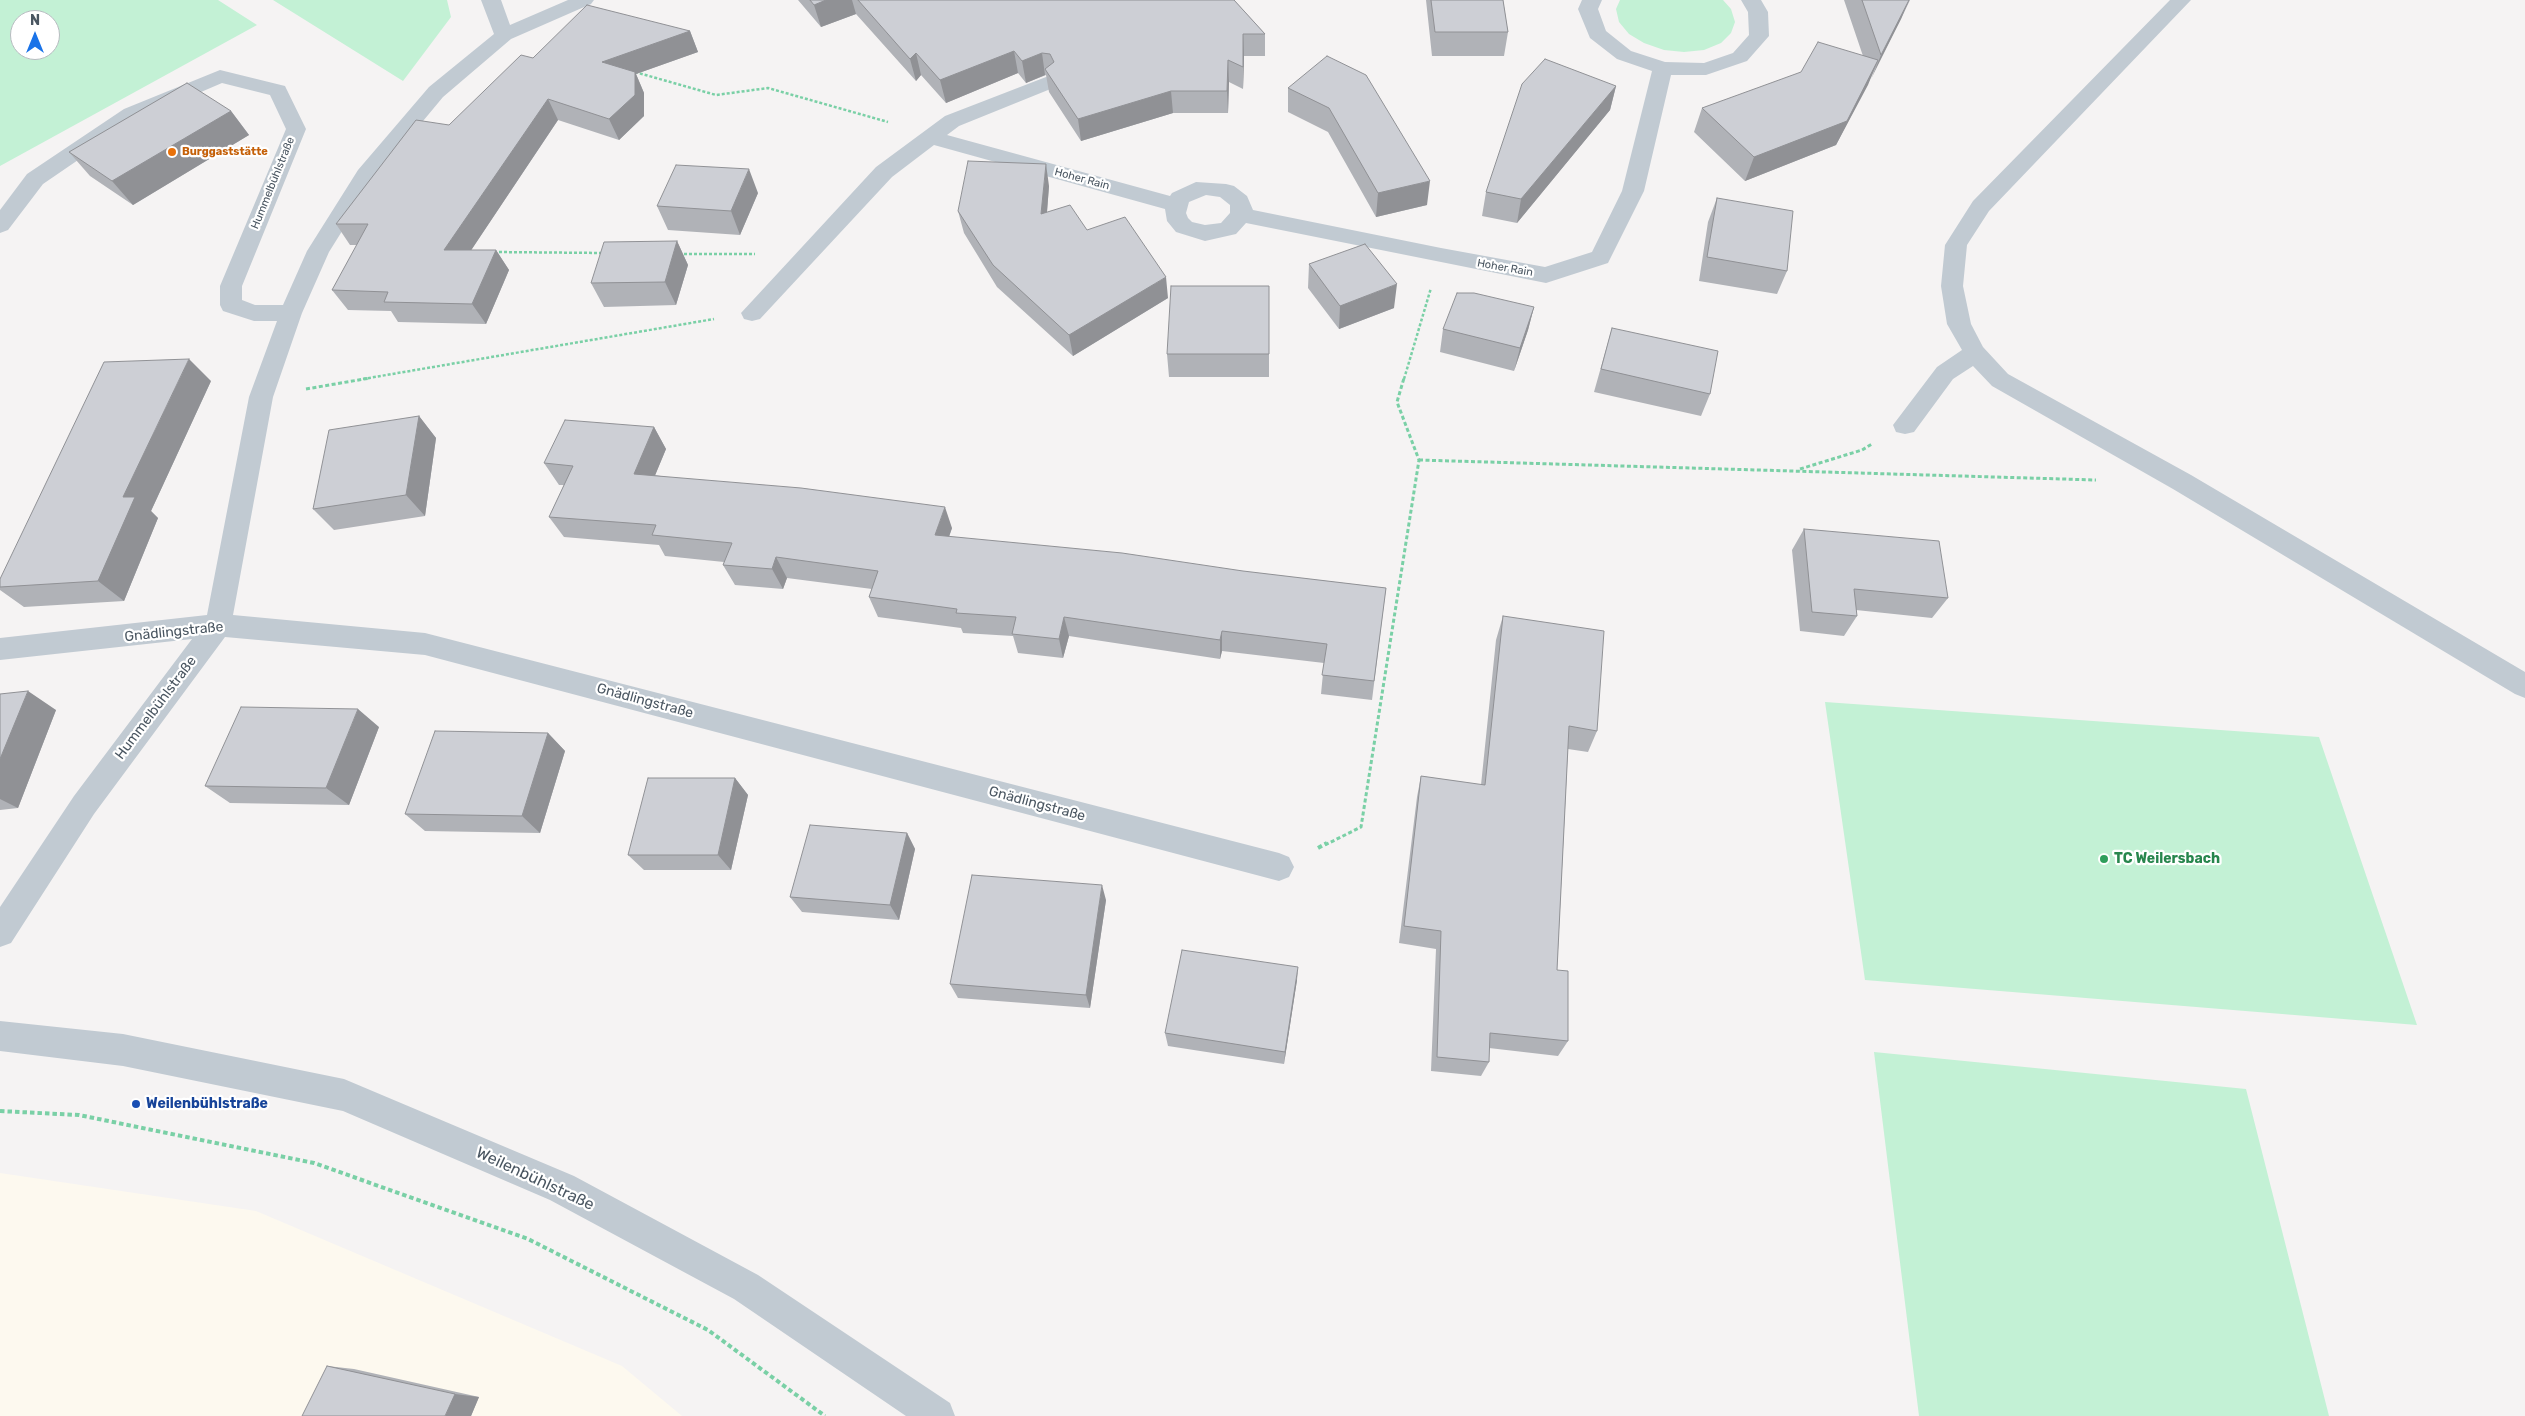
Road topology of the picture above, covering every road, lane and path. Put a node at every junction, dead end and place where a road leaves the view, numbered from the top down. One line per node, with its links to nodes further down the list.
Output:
1 (491, 0): 6 (street)
2 (584, 0): 6 (street, Hummelbühlstraße)
3 (1592, 0): 7 (street)
4 (1751, 0): 7 (street)
5 (2181, 0): 21 (street)
6 (504, 35): 19 (street, Hummelbühlstraße)
7 (1663, 68): 18 (street, Hoher Rain)
8 (633, 72): 10 (path)
9 (1046, 83): 10 (street)
10 (930, 137): 11 (street, Hoher Rain); 14 (street)
11 (1176, 205): 12 (street); 12 (street)
12 (1241, 215): 18 (street, Hoher Rain)
13 (0, 225): 19 (street, Hummelbühlstraße)
14 (815, 246): 17 (path); 20 (street)
15 (486, 252): 16 (path)
16 (614, 253)
17 (673, 254)
18 (1441, 256): 24 (path)
19 (291, 313): 22 (street, Hummelbühlstraße)
20 (752, 313): 22 (path)
21 (1975, 353): 23 (street); 29 (street)
22 (261, 397): 27 (street, Hummelbühlstraße)
23 (1905, 425): 25 (path)
24 (1419, 460): 25 (path); 30 (path)
25 (1796, 470): 26 (path)
26 (2103, 480)
27 (218, 625): 28 (street, Gnädlingstraße); 30 (street, Gnädlingstraße); 31 (street, Hummelbühlstraße)
28 (0, 650)
29 (2525, 686)
30 (1279, 867)
31 (0, 933)
32 (0, 1036): 35 (street, Weilenbühlstraße)
33 (0, 1111): 34 (path)
34 (825, 1416)
35 (937, 1416)

